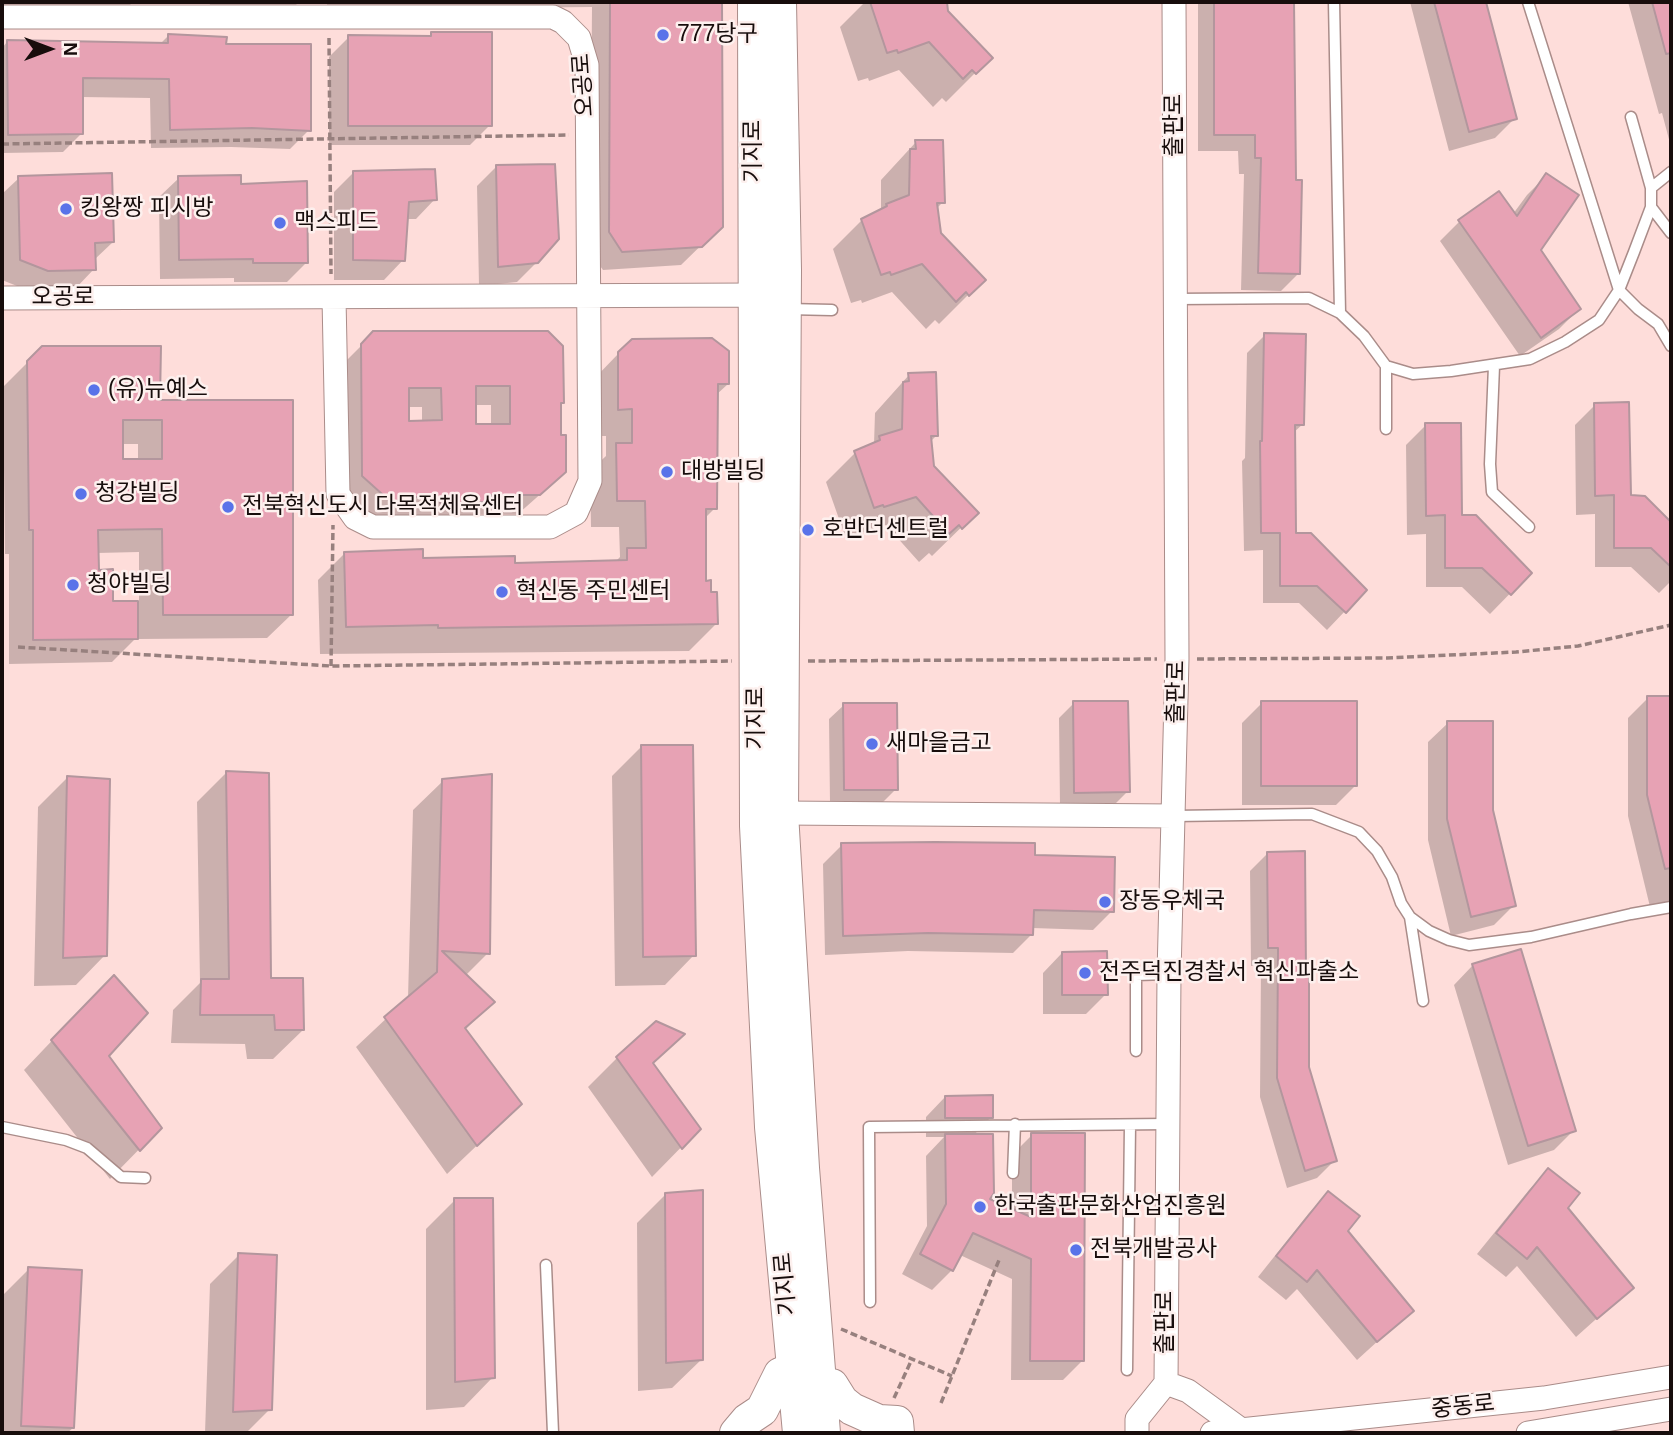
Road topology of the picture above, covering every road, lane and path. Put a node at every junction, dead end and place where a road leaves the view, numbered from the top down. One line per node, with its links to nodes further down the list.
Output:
1 (754, 2): 18 (street, 기지로)
2 (780, 2): 23 (street, 기지로)
3 (1174, 2): 22 (street, 출판로)
4 (1334, 2): 25 (lane)
5 (1528, 2): 17 (lane)
6 (329, 16): 7 (street, 오공로); 10 (path); 19 (street, 오공로)
7 (2, 17)
8 (1631, 117): 13 (lane)
9 (571, 135): 10 (path)
10 (330, 139): 11 (path); 16 (path)
11 (2, 144)
12 (1671, 172): 13 (lane)
13 (1651, 188): 14 (lane)
14 (1651, 207): 15 (lane); 17 (lane)
15 (1671, 233)
16 (331, 274)
17 (1619, 290): 26 (lane); 28 (lane)
18 (755, 295): 19 (street, 오공로); 23 (street, 오공로); 57 (street, 기지로)
19 (588, 297): 21 (street, 오공로); 21 (street, 오공로)
20 (2, 298): 21 (street, 오공로)
21 (334, 298)
22 (1175, 299): 25 (lane); 34 (street, 출판로)
23 (785, 309): 24 (lane); 38 (street, 기지로)
24 (832, 310)
25 (1340, 313): 27 (lane)
26 (1671, 346)
27 (1386, 366): 28 (lane); 29 (lane)
28 (1494, 366): 31 (lane)
29 (1386, 429)
30 (333, 525): 37 (path)
31 (1529, 527)
32 (1671, 625): 34 (path)
33 (18, 647): 37 (path)
34 (1177, 659): 36 (path); 39 (street, 출판로)
35 (734, 661): 37 (path)
36 (803, 662)
37 (331, 666)
38 (782, 813): 39 (street); 57 (street, 기지로)
39 (1174, 816): 41 (lane); 42 (street, 출판로)
40 (1671, 907): 41 (lane)
41 (1410, 917): 43 (lane)
42 (1169, 974): 44 (lane); 46 (street, 출판로)
43 (1423, 1001)
44 (1136, 1051)
45 (1015, 1124): 47 (lane); 49 (lane); 53 (lane)
46 (1167, 1124): 47 (lane); 60 (street, 출판로)
47 (1130, 1125): 56 (lane)
48 (2, 1127): 50 (lane)
49 (1013, 1173)
50 (145, 1178)
51 (999, 1260): 58 (path)
52 (546, 1265): 65 (lane)
53 (870, 1302)
54 (835, 1326): 55 (path)
55 (912, 1359): 58 (path); 63 (path)
56 (1127, 1370)
57 (807, 1375): 63 (street); 66 (street); 67 (street, 기지로); 68 (street, 기지로)
58 (952, 1376): 61 (path)
59 (1671, 1377): 64 (street, 중동로)
60 (1166, 1383): 64 (street, 출판로); 69 (street, 출판로)
61 (941, 1403)
62 (1671, 1409): 71 (street)
63 (895, 1418)
64 (1243, 1431): 70 (street, 중동로)
65 (553, 1433)
66 (736, 1433)
67 (799, 1433)
68 (824, 1433)
69 (1137, 1433)
70 (1212, 1433)
71 (1528, 1433)

